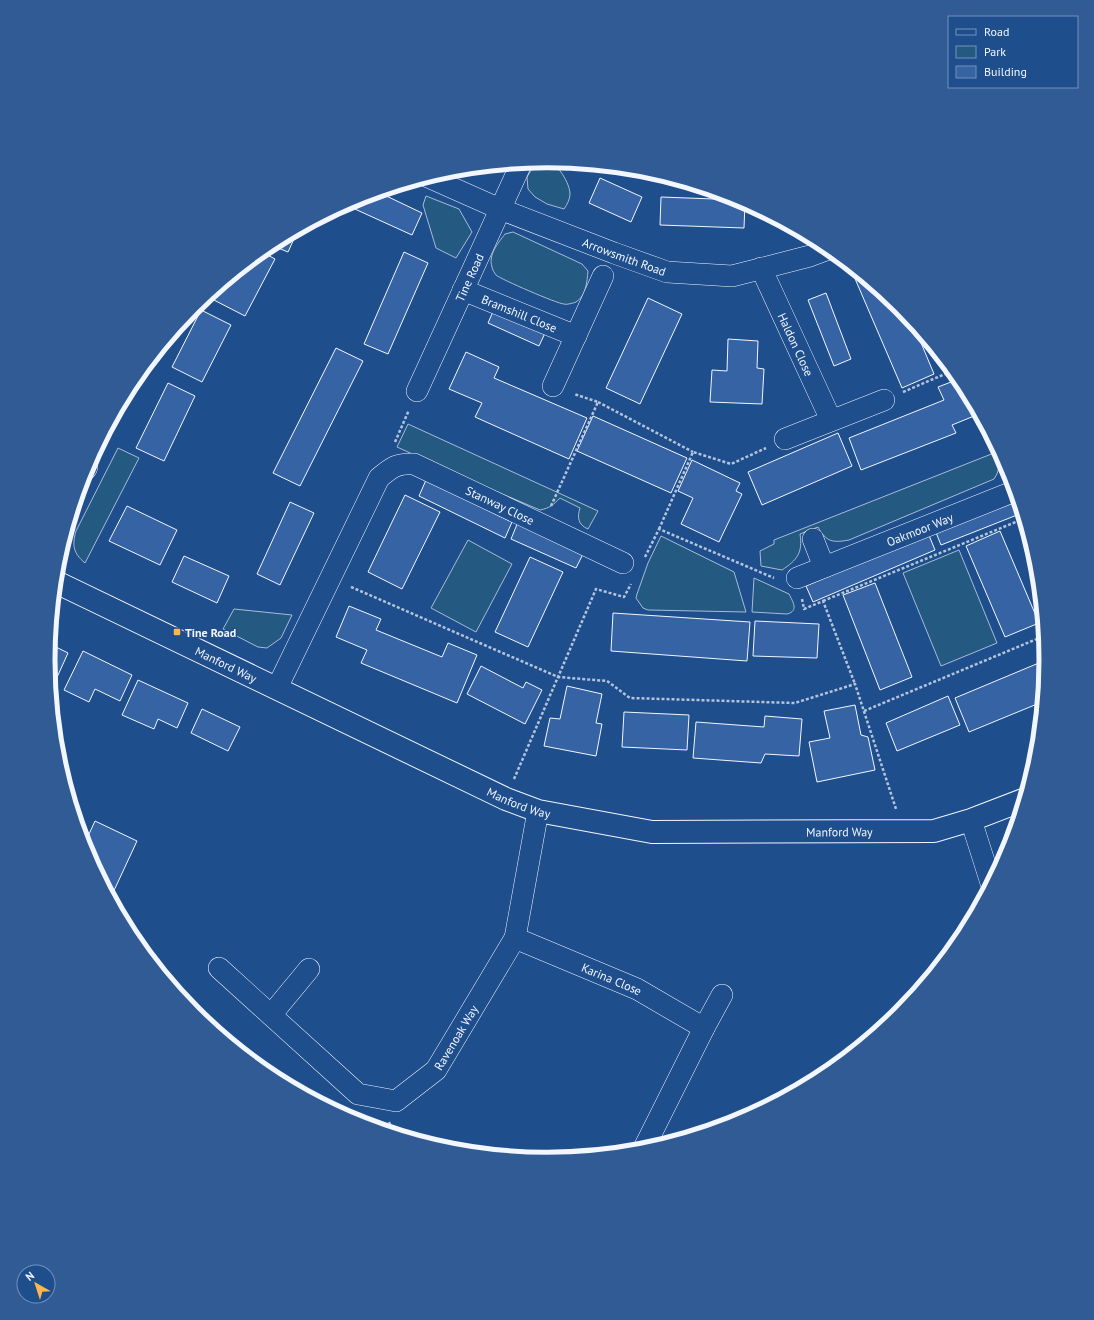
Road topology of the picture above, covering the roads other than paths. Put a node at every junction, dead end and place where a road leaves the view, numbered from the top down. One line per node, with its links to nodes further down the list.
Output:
1 (519, 169): 3 (street, Tine Road)
2 (436, 181): 3 (street, Arrowsmith Road)
3 (500, 209): 5 (street, Arrowsmith Road); 7 (street, Tine Road)
4 (821, 252): 5 (street, Arrowsmith Road)
5 (761, 268): 12 (street, Haldon Close)
6 (603, 276): 8 (street)
7 (463, 290): 8 (street, Bramshill Close); 10 (street, Tine Road)
8 (576, 336): 9 (street)
9 (553, 386)
10 (417, 391)
11 (884, 400): 12 (street)
12 (831, 420): 13 (street)
13 (785, 439)
14 (1010, 493): 17 (street, Oakmoor Way)
15 (813, 539): 17 (street)
16 (631, 566): 20 (street, Stanway Close)
17 (824, 567): 18 (street, Oakmoor Way)
18 (797, 578)
19 (61, 584): 20 (street, Manford Way)
20 (277, 688): 22 (street, Manford Way)
21 (1018, 802): 23 (street, Manford Way)
22 (538, 811): 23 (street, Manford Way); 25 (street, Ravenoak Way)
23 (971, 820): 24 (street)
24 (989, 876)
25 (514, 938): 29 (street, Ravenoak Way); 30 (street, Karina Close)
26 (219, 968): 29 (street, Ravenoak Way)
27 (309, 969): 29 (street)
28 (722, 995): 30 (street)
29 (271, 1015)
30 (704, 1028): 31 (street)
31 (647, 1142)

